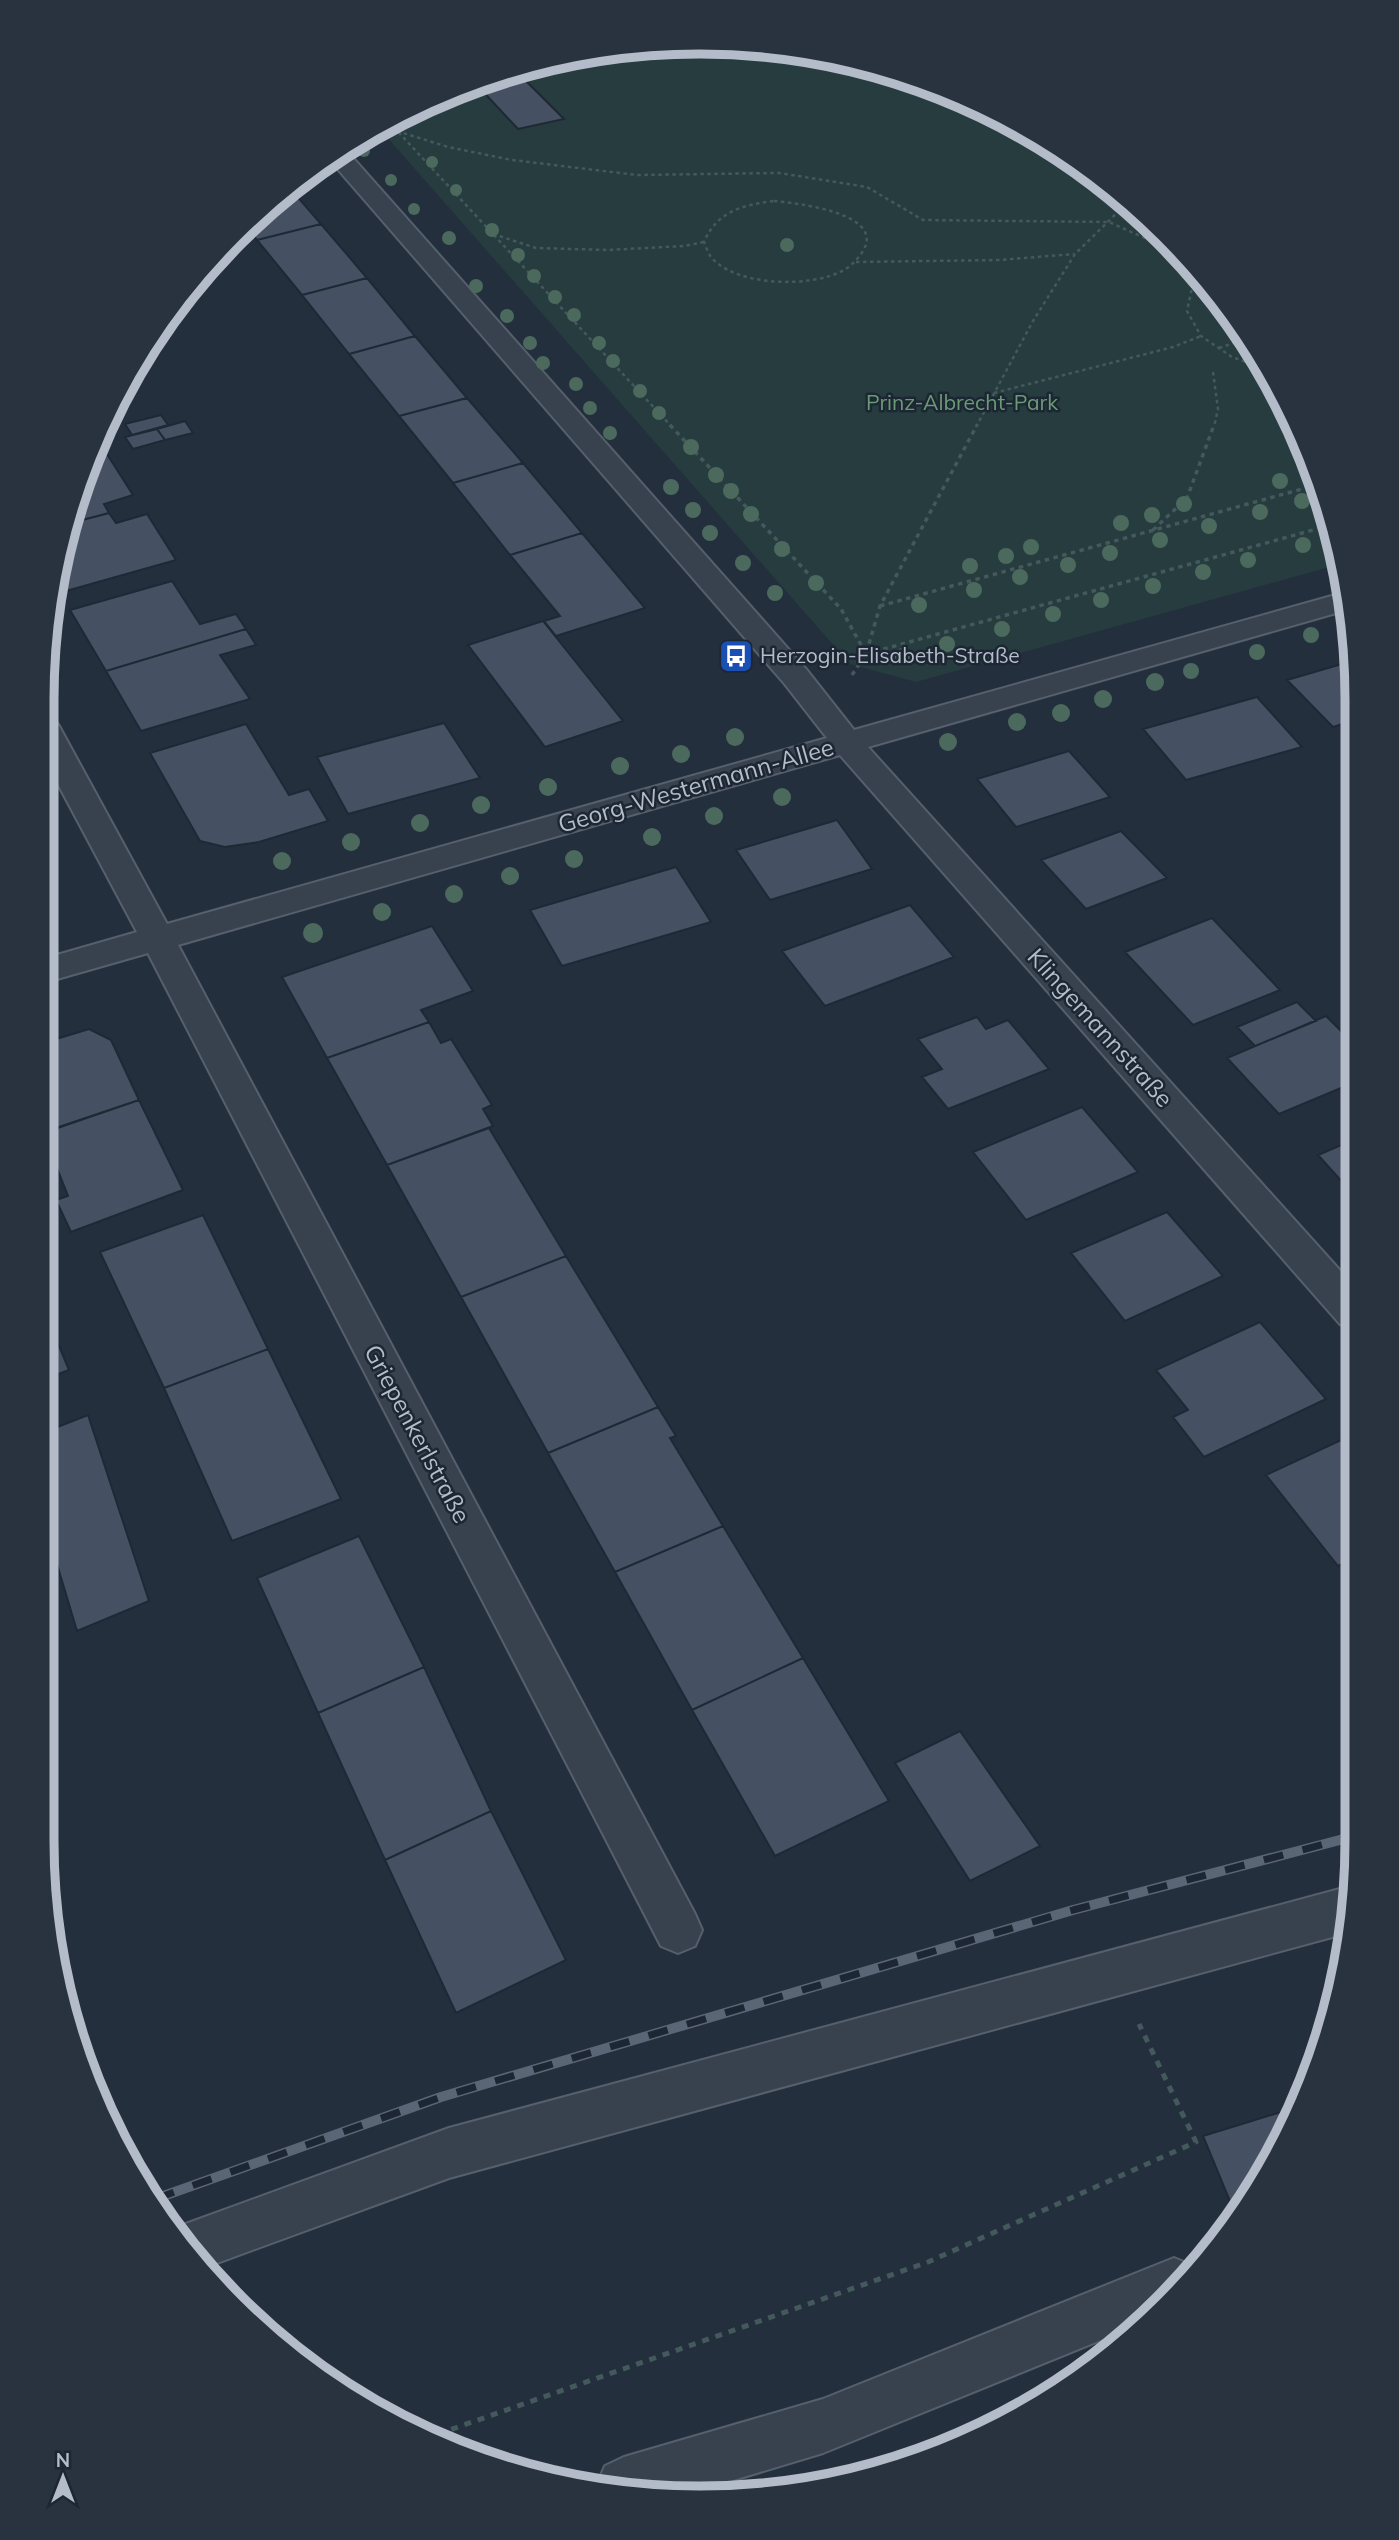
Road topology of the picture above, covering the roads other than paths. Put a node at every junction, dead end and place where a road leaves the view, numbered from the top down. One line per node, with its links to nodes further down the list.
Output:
1 (344, 161): 3 (street)
2 (1337, 603): 3 (street, Georg-Westermann-Allee)
3 (847, 743): 5 (street, Georg-Westermann-Allee); 7 (street, Klingemannstraße)
4 (54, 747): 5 (street, Griepenkerlstraße)
5 (157, 939): 6 (street, Georg-Westermann-Allee); 9 (street, Griepenkerlstraße)
6 (54, 968)
7 (1345, 1303)
8 (1340, 1912): 10 (street)
9 (678, 1930)
10 (197, 2245)
11 (1165, 2288): 12 (street)
12 (635, 2482)

